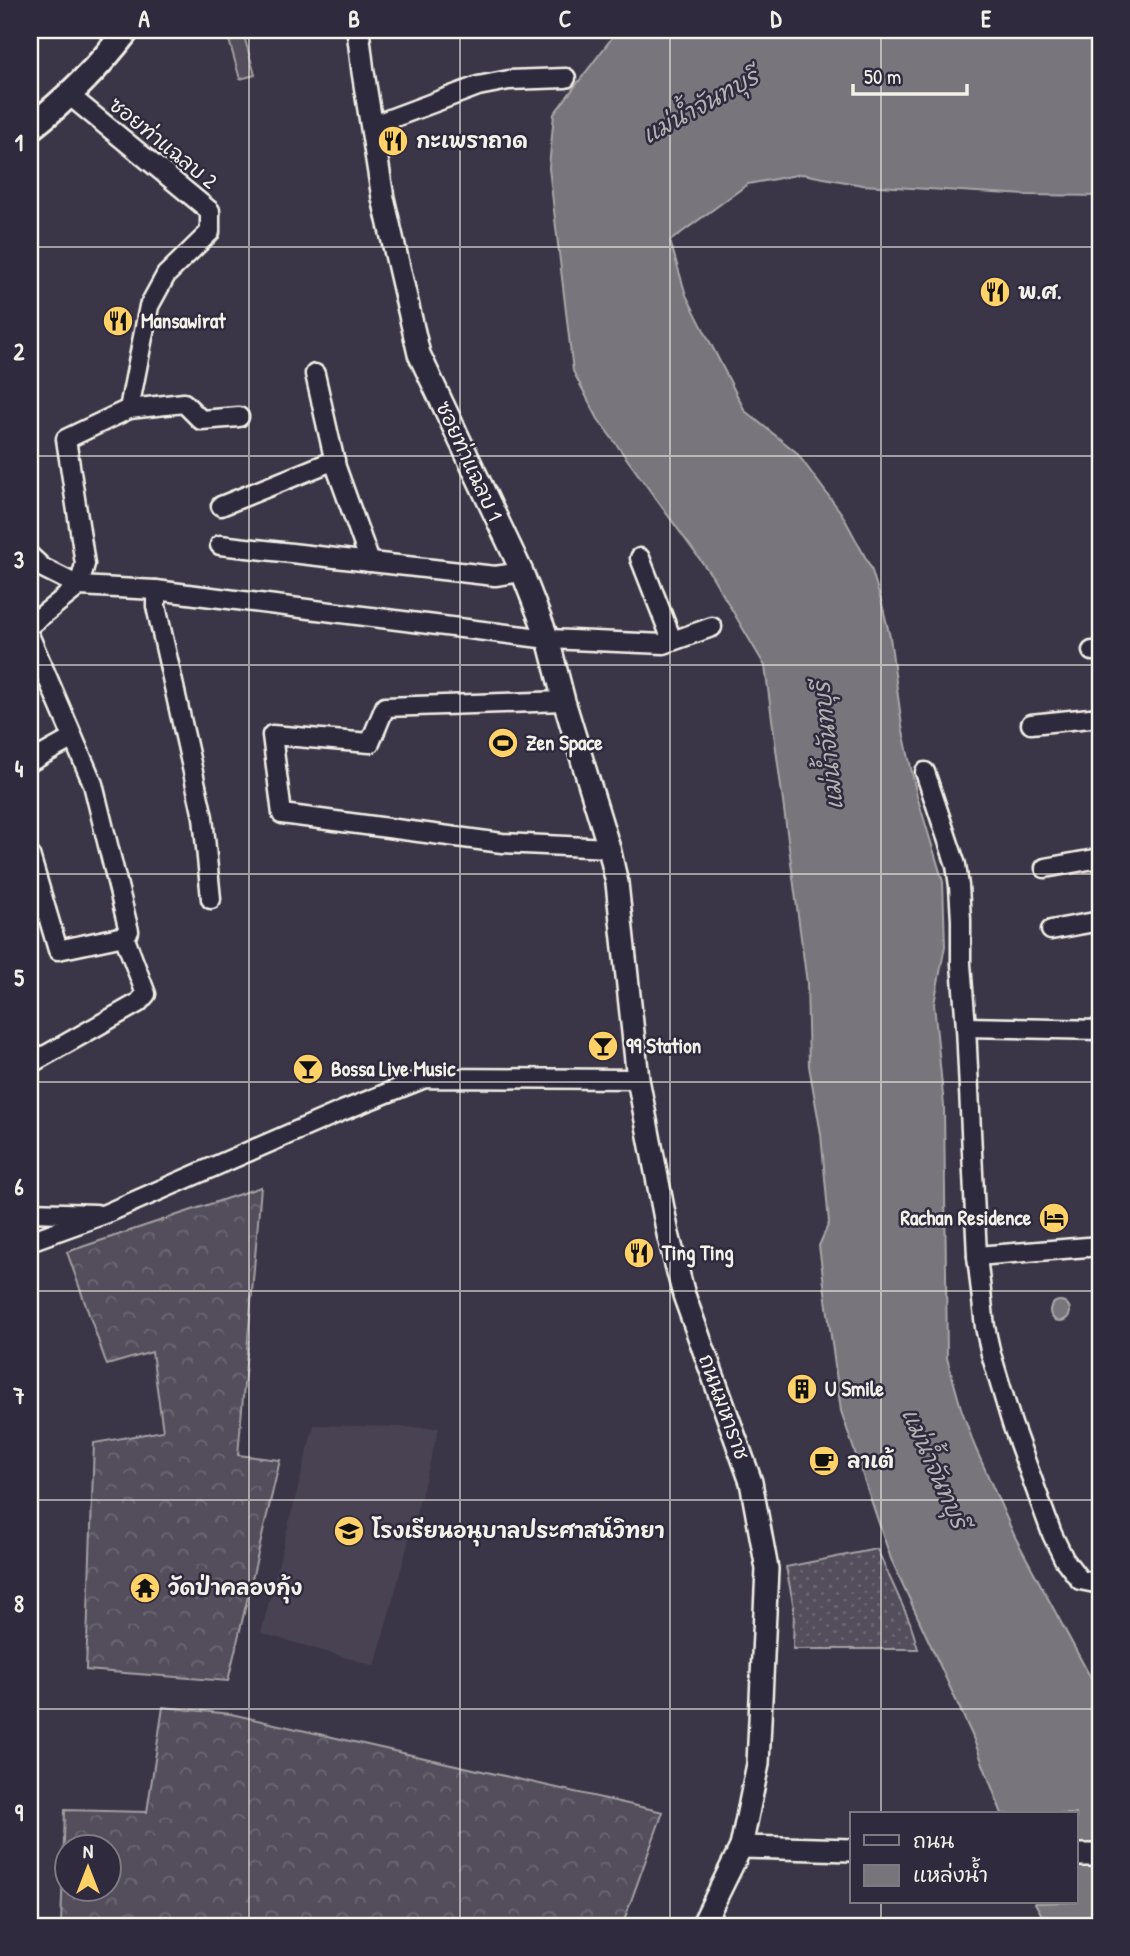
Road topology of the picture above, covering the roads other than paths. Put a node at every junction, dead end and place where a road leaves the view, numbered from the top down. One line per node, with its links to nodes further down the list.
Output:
1 (127, 30): 4 (main road)
2 (358, 30): 5 (street, ซอยท่าแฉลบ 1)
3 (566, 78): 5 (street)
4 (69, 95): 6 (main road); 8 (street, ซอยท่าแฉลบ 2)
5 (371, 125): 16 (street, ซอยท่าแฉลบ 1)
6 (30, 128)
7 (315, 374): 10 (street)
8 (129, 410): 9 (street); 17 (street)
9 (239, 417)
10 (335, 460): 11 (street); 15 (street)
11 (221, 506)
12 (220, 545): 15 (street)
13 (30, 556): 17 (street)
14 (640, 558): 23 (street)
15 (370, 562): 16 (street)
16 (522, 572): 22 (street, ซอยท่าแฉลบ 1)
17 (79, 586): 18 (street); 19 (street)
18 (156, 590): 22 (street); 35 (street)
19 (30, 625)
20 (712, 626): 23 (street)
21 (30, 637): 27 (street)
22 (548, 639): 23 (street); 24 (street, ซอยท่าแฉลบ 1)
23 (672, 640)
24 (564, 701): 30 (street, ซอยท่าแฉลบ 1); 30 (street)
25 (1100, 717): 26 (street)
26 (1031, 724)
27 (73, 738): 28 (street); 38 (street)
28 (30, 762)
29 (925, 772): 39 (street)
30 (609, 848): 34 (street, ซอยท่าแฉลบ 1)
31 (30, 855): 38 (street)
32 (1100, 858): 33 (street)
33 (1045, 868)
34 (617, 883): 42 (street, ถนนมหาราช)
35 (211, 899)
36 (1100, 921): 37 (street)
37 (1051, 930)
38 (124, 936): 41 (street)
39 (966, 1027): 40 (street); 47 (street)
40 (1100, 1030)
41 (30, 1064)
42 (638, 1079): 44 (street); 49 (street, ถนนมหาราช)
43 (30, 1212): 44 (street)
44 (105, 1214): 45 (street)
45 (30, 1241)
46 (1100, 1246): 47 (street)
47 (977, 1256): 48 (street)
48 (1100, 1584)
49 (741, 1847): 50 (street); 53 (street, ถนนมหาราช)
50 (850, 1850)
51 (1078, 1855): 52 (street)
52 (1100, 1855)
53 (702, 1926)

